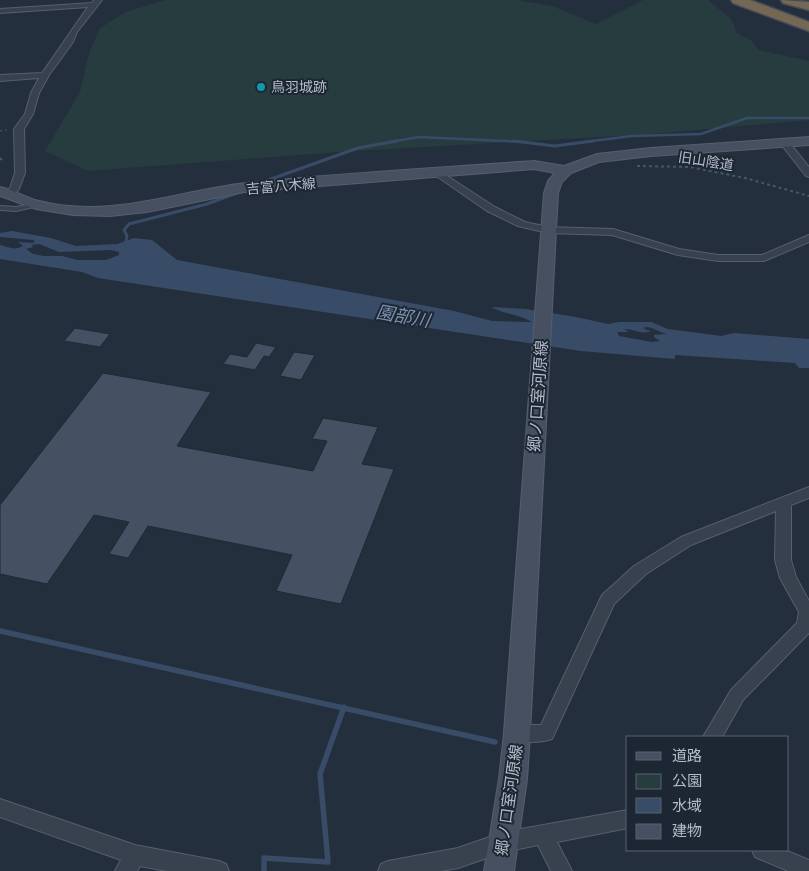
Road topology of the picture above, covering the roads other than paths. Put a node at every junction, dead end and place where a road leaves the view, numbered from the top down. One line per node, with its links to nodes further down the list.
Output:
1 (738, 0): 10 (highway)
2 (753, 0): 9 (highway)
3 (765, 0): 8 (highway)
4 (788, 0): 6 (highway)
5 (96, 2): 7 (street); 11 (street)
6 (809, 6)
7 (0, 11)
8 (809, 14)
9 (809, 18)
10 (809, 26)
11 (45, 75): 12 (street); 18 (street)
12 (0, 78)
13 (809, 141): 14 (main road)
14 (785, 143): 15 (main road); 17 (street)
15 (566, 170): 16 (main road, 吉富八木線); 21 (main road, 郷ノ口室河原線)
16 (438, 174): 19 (main road, 吉富八木線); 21 (street)
17 (809, 174)
18 (5, 193): 19 (main road, 吉富八木線)
19 (36, 205): 20 (lane)
20 (0, 208)
21 (548, 230): 22 (street); 25 (main road, 郷ノ口室河原線)
22 (809, 238)
23 (809, 492): 24 (street)
24 (784, 502): 25 (street); 26 (street)
25 (517, 733): 30 (main road, 郷ノ口室河原線)
26 (713, 736)
27 (0, 808): 32 (street)
28 (626, 819): 29 (street)
29 (544, 836): 30 (street); 37 (street)
30 (504, 842): 35 (street); 36 (main road, 郷ノ口室河原線)
31 (764, 851): 33 (street)
32 (130, 863): 34 (street)
33 (809, 870)
34 (219, 871)
35 (388, 871)
36 (498, 871)
37 (562, 871)

